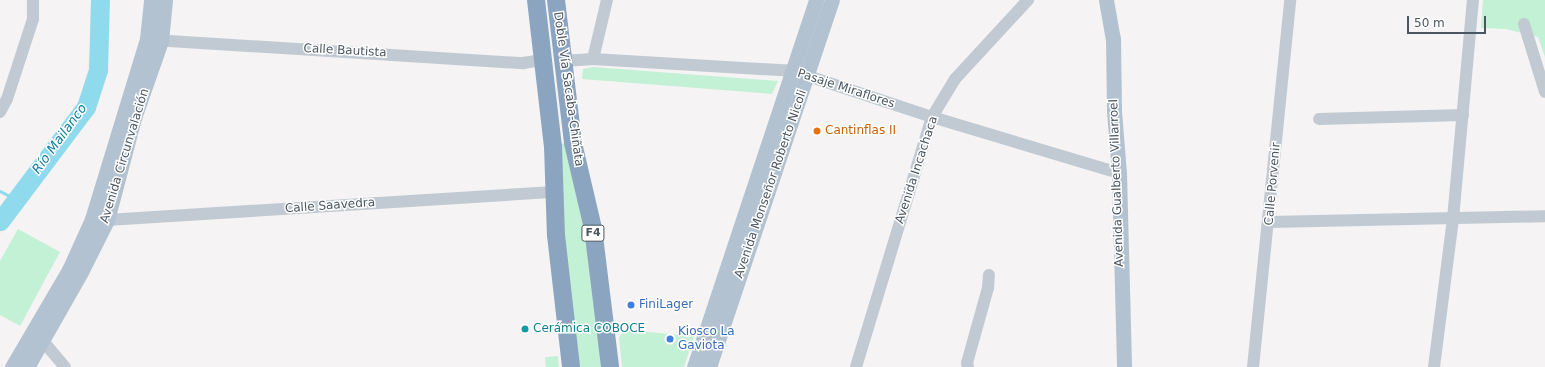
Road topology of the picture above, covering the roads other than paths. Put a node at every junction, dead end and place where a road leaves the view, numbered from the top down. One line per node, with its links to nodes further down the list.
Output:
1 (33, 0): 22 (street)
2 (151, 0): 14 (main road, Avenida Circunvalación)
3 (165, 0): 15 (main road, Avenida Circunvalación)
4 (536, 0): 17 (highway, Doble Vía Sacaba-Chiñata)
5 (556, 0): 18 (highway, Doble Vía Sacaba-Chiñata / F4)
6 (607, 0): 16 (street)
7 (816, 0): 19 (main road, Avenida Monseñor Roberto Nicoli)
8 (832, 0): 20 (main road, Avenida Monseñor Roberto Nicoli)
9 (1028, 0): 24 (street, Avenida Incachaca)
10 (1106, 0): 26 (main road, Avenida Gualberto Villarroel)
11 (1290, 0): 31 (street, Calle Porvenir)
12 (1473, 0): 23 (street)
13 (1524, 24): 21 (street)
14 (147, 39): 15 (street, Calle Bautista); 33 (main road, Avenida Circunvalación)
15 (162, 41): 17 (street, Calle Bautista); 30 (main road, Avenida Circunvalación)
16 (593, 58): 18 (street, Pasaje Miraflores); 19 (street, Pasaje Miraflores)
17 (543, 60): 27 (highway, Doble Vía Sacaba-Chiñata)
18 (564, 61): 38 (highway, Doble Vía Sacaba-Chiñata / F4)
19 (792, 71): 20 (street, Pasaje Miraflores); 39 (main road, Avenida Monseñor Roberto Nicoli)
20 (807, 75): 24 (street, Pasaje Miraflores); 40 (main road, Avenida Monseñor Roberto Nicoli)
21 (1545, 92)
22 (0, 112)
23 (1463, 115): 25 (street); 29 (street)
24 (932, 117): 26 (street, Pasaje Miraflores); 41 (street, Avenida Incachaca)
25 (1319, 119)
26 (1119, 173): 43 (main road, Avenida Gualberto Villarroel)
27 (554, 192): 30 (street, Calle Saavedra); 37 (highway, Doble Vía Sacaba-Chiñata)
28 (1545, 216): 29 (street)
29 (1453, 219): 31 (street); 45 (street)
30 (107, 220): 33 (main road, Avenida Circunvalación)
31 (1269, 222): 44 (street, Calle Porvenir)
32 (989, 275): 42 (street)
33 (38, 335): 34 (main road, Avenida Circunvalación); 35 (main road, Avenida Circunvalación); 36 (street)
34 (12, 367)
35 (27, 367)
36 (65, 367)
37 (571, 367)
38 (610, 367)
39 (694, 367)
40 (709, 367)
41 (856, 367)
42 (968, 367)
43 (1124, 367)
44 (1253, 367)
45 (1434, 367)

